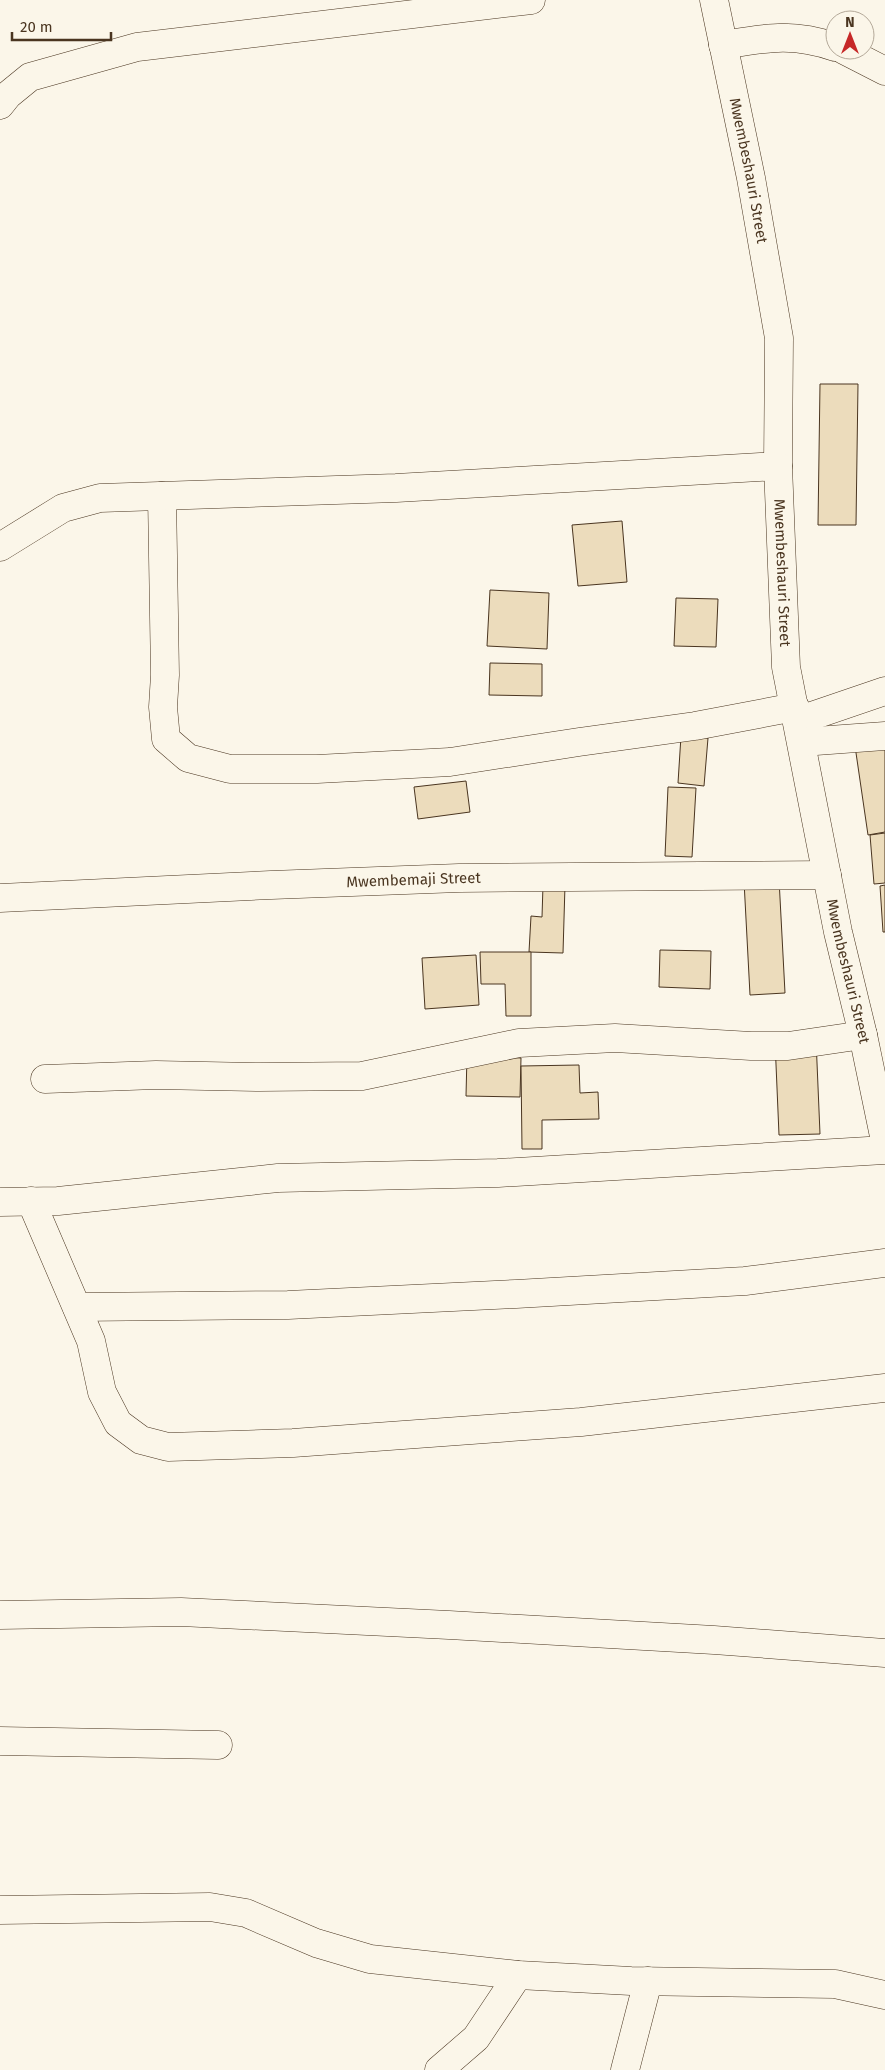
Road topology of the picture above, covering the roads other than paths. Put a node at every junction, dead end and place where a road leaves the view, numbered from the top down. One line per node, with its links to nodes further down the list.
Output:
1 (531, 0): 7 (street)
2 (714, 0): 4 (street, Mwembeshauri Street)
3 (825, 44): 4 (street)
4 (723, 45): 8 (street, Mwembeshauri Street)
5 (864, 60): 6 (street)
6 (885, 71)
7 (0, 105)
8 (778, 466): 9 (street); 12 (street, Mwembeshauri Street)
9 (162, 496): 10 (street); 12 (street)
10 (0, 547)
11 (885, 691): 12 (street)
12 (798, 724): 13 (street); 14 (street, Mwembeshauri Street)
13 (885, 736)
14 (827, 875): 15 (street, Mwembemaji Street); 16 (street, Mwembeshauri Street)
15 (0, 898)
16 (863, 1035): 17 (street); 18 (street, Mwembeshauri Street)
17 (45, 1079)
18 (885, 1140)
19 (885, 1150): 20 (street)
20 (31, 1201): 21 (street); 23 (street)
21 (0, 1202)
22 (885, 1263): 23 (street)
23 (77, 1307): 24 (street)
24 (885, 1388)
25 (0, 1615): 26 (street)
26 (885, 1653)
27 (0, 1741): 28 (street)
28 (218, 1745)
29 (0, 1910): 30 (street)
30 (518, 1975): 31 (street); 33 (street)
31 (648, 1981): 32 (street); 34 (street)
32 (885, 1995)
33 (439, 2070)
34 (625, 2070)

